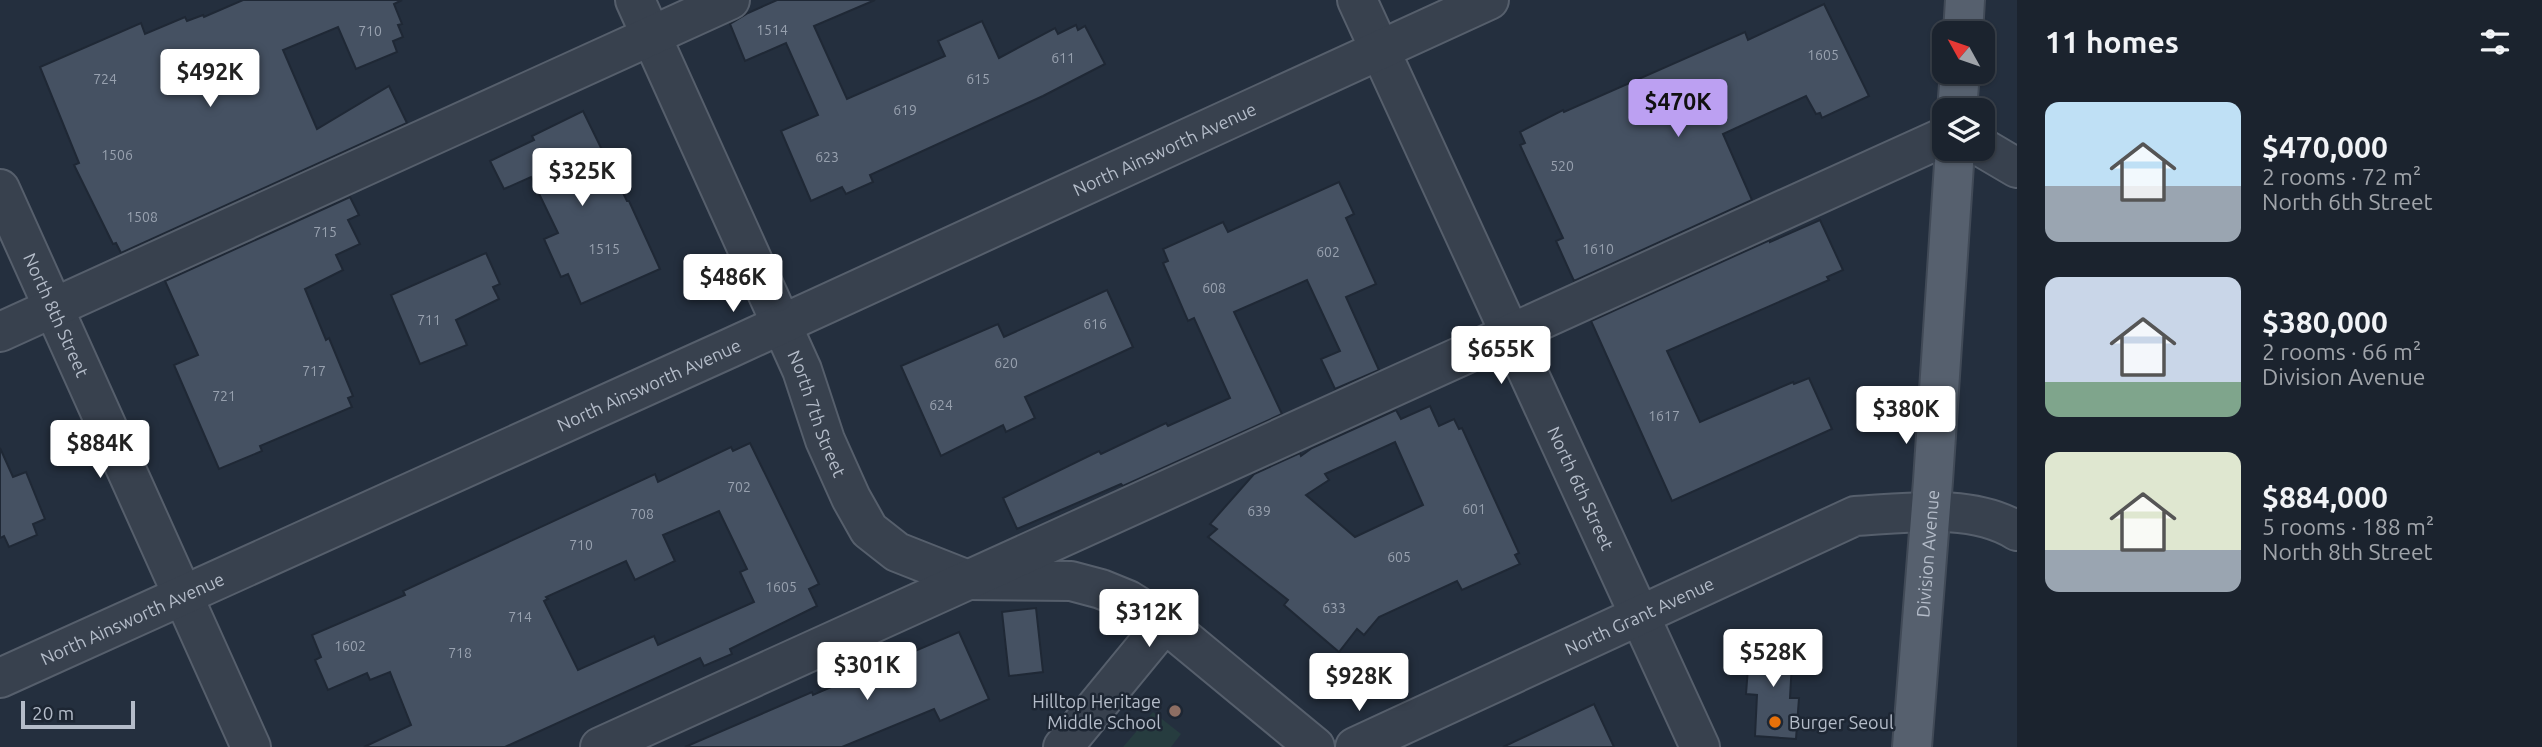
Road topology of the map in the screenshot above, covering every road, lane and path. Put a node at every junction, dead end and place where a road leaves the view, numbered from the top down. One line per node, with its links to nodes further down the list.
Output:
1 (635, 0): 7 (street, North 7th Street)
2 (730, 0): 7 (street)
3 (1357, 0): 8 (street, North 6th Street)
4 (1489, 0): 8 (street, North Ainsworth Avenue)
5 (1965, 0): 6 (main road)
6 (1964, 21)
7 (651, 36): 14 (street); 15 (street, North 7th Street)
8 (1380, 51): 15 (street, North Ainsworth Avenue); 17 (street, North 6th Street)
9 (1932, 142): 17 (street)
10 (1995, 155): 12 (street)
11 (1954, 161): 18 (main road, Division Avenue)
12 (2017, 168)
13 (0, 189): 14 (street, North 8th Street)
14 (54, 307): 16 (street); 21 (street, North 8th Street)
15 (781, 324): 20 (street, North 7th Street); 21 (street, North Ainsworth Avenue)
16 (0, 332)
17 (1510, 334): 20 (street); 22 (street, North 6th Street)
18 (1931, 511): 19 (street, North Grant Avenue); 22 (street, North Grant Avenue); 31 (main road, Division Avenue)
19 (2017, 530)
20 (968, 580): 23 (street); 26 (street)
21 (185, 595): 24 (street, North Ainsworth Avenue); 25 (street, North 8th Street)
22 (1638, 615): 29 (street, North Grant Avenue); 30 (street, North 6th Street)
23 (1165, 624): 27 (street); 28 (street)
24 (0, 678)
25 (251, 747)
26 (600, 747)
27 (1063, 747)
28 (1315, 747)
29 (1356, 747)
30 (1700, 747)
31 (1912, 747)

